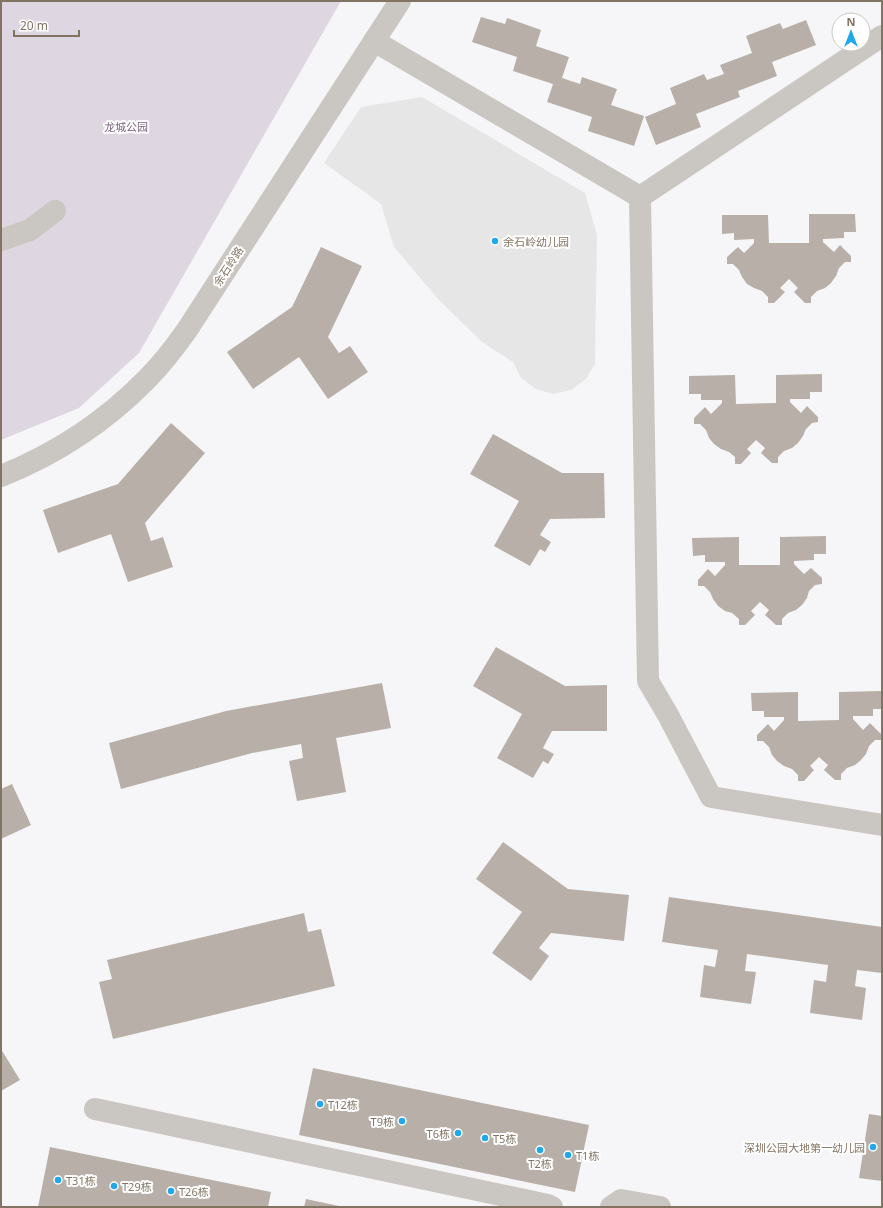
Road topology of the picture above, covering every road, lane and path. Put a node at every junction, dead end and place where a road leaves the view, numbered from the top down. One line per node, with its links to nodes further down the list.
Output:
1 (400, 1): 3 (street, 余石岭路)
2 (882, 36): 4 (street)
3 (374, 41): 4 (street); 7 (street, 余石岭路)
4 (640, 198): 8 (street)
5 (55, 211): 6 (street)
6 (1, 240)
7 (1, 476)
8 (882, 825)
9 (95, 1109): 10 (street)
10 (552, 1207)
11 (611, 1207): 12 (street)
12 (660, 1207)

